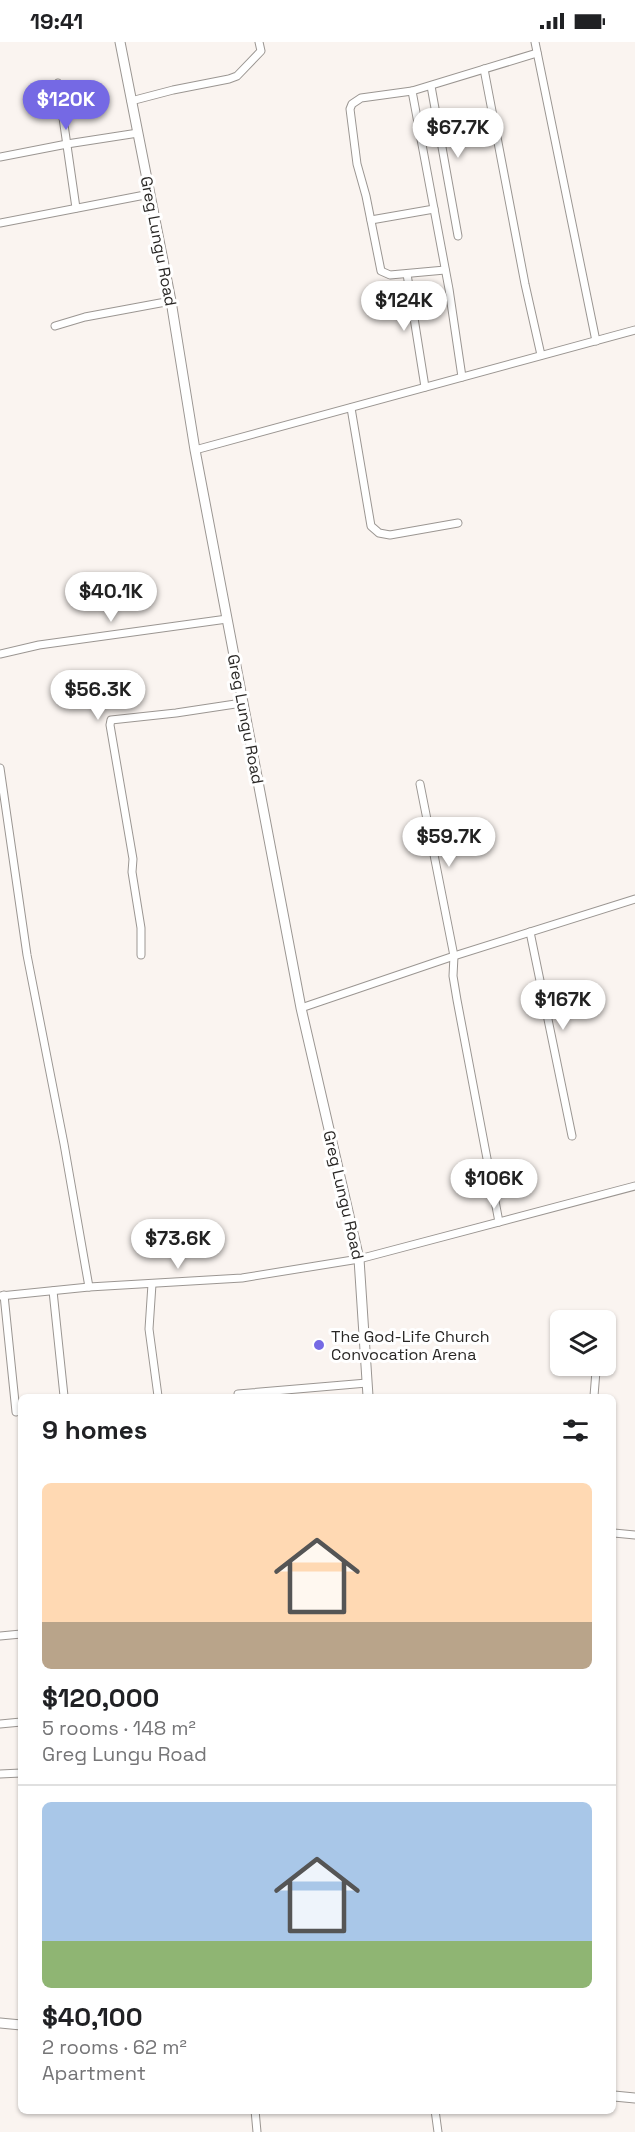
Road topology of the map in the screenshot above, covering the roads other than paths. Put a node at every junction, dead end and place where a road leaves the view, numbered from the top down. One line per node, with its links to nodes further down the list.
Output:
1 (120, 42): 9 (street, Greg Lungu Road)
2 (259, 42): 9 (street)
3 (535, 42): 4 (street)
4 (537, 53): 5 (street); 24 (street)
5 (484, 69): 7 (street); 25 (street)
6 (58, 83): 11 (street)
7 (431, 86): 8 (street); 18 (street)
8 (412, 92): 15 (street); 16 (street)
9 (131, 101): 10 (street, Greg Lungu Road)
10 (138, 133): 11 (street); 13 (street, Greg Lungu Road)
11 (67, 144): 12 (street); 14 (street)
12 (0, 157)
13 (150, 194): 14 (street); 21 (street, Greg Lungu Road)
14 (76, 208): 17 (street)
15 (434, 210): 16 (street); 19 (street)
16 (371, 220): 20 (street)
17 (0, 223)
18 (458, 236)
19 (445, 270): 20 (street); 26 (street)
20 (407, 274): 27 (street)
21 (171, 301): 22 (street); 29 (street, Greg Lungu Road)
22 (55, 327)
23 (635, 330): 24 (street)
24 (596, 340): 25 (street)
25 (541, 355): 26 (street)
26 (462, 377): 27 (street)
27 (425, 387): 28 (street)
28 (351, 408): 29 (street); 30 (street)
29 (195, 450): 31 (street, Greg Lungu Road)
30 (458, 523)
31 (227, 619): 32 (street); 33 (street, Greg Lungu Road)
32 (0, 654)
33 (242, 703): 39 (street); 41 (street, Greg Lungu Road)
34 (0, 768): 36 (street)
35 (420, 784): 40 (street)
36 (2, 798): 47 (street)
37 (635, 899): 38 (street)
38 (530, 932): 40 (street); 42 (street)
39 (141, 955)
40 (454, 956): 41 (street); 44 (street)
41 (301, 1008): 45 (street, Greg Lungu Road)
42 (572, 1136)
43 (635, 1186): 44 (street)
44 (500, 1222): 45 (street)
45 (359, 1259): 46 (street); 51 (street, Greg Lungu Road)
46 (152, 1284): 47 (street); 53 (street)
47 (89, 1287): 48 (street)
48 (53, 1291): 49 (street); 52 (street)
49 (2, 1295): 57 (street)
50 (596, 1376): 56 (street)
51 (367, 1383): 54 (street); 55 (street, Greg Lungu Road)
52 (64, 1394)
53 (158, 1394)
54 (238, 1394)
55 (368, 1394)
56 (594, 1394)
57 (16, 1412)
58 (616, 1533): 59 (street)
59 (635, 1535)
60 (18, 1634): 61 (street)
61 (0, 1636)
62 (18, 1722): 63 (street)
63 (0, 1724)
64 (18, 1773): 65 (street)
65 (0, 1774)
66 (0, 2023): 67 (street)
67 (18, 2025)
68 (616, 2096): 69 (street)
69 (635, 2098)
70 (255, 2114): 72 (street)
71 (436, 2114): 73 (street)
72 (257, 2132)
73 (438, 2132)

